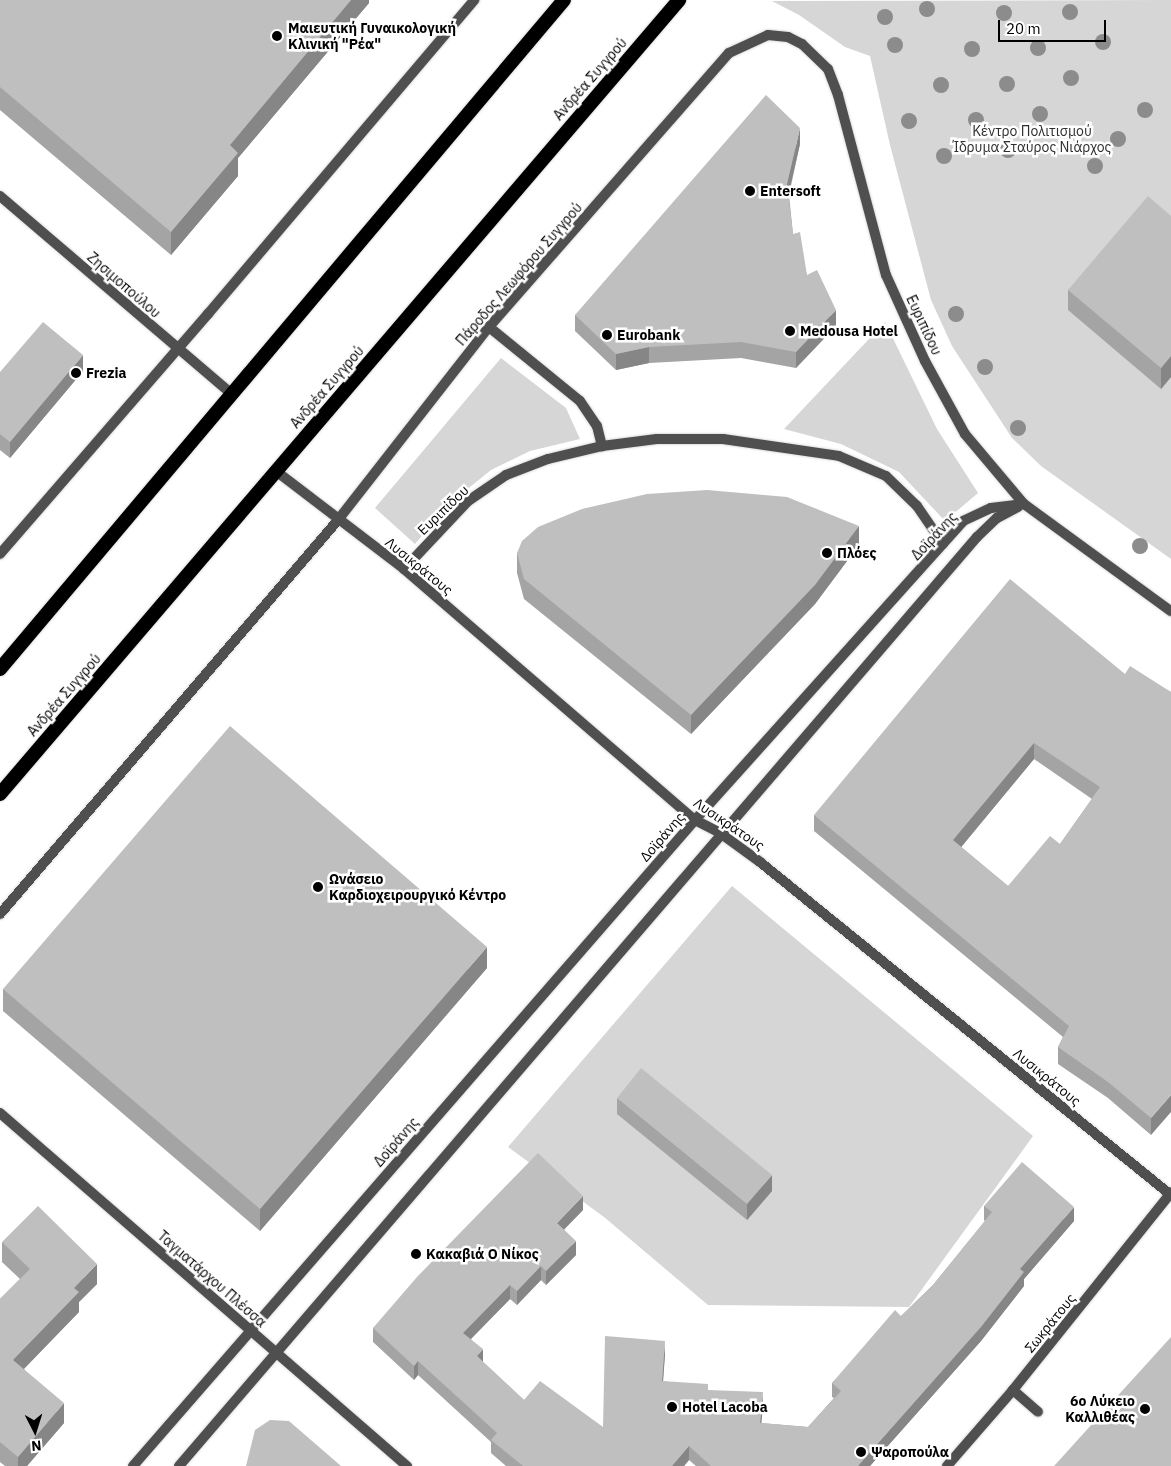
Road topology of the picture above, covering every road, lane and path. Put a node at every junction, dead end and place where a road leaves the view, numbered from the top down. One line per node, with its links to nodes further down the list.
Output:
1 (474, 0): 7 (street)
2 (564, 0): 8 (highway)
3 (679, 0): 10 (highway, Ανδρέα Συγγρού)
4 (729, 53): 6 (street, Πάροδος Λεωφόρου Συγγρού); 11 (street, Ευριπίδου)
5 (0, 196): 7 (street, Ζησιμοπούλου)
6 (489, 328): 9 (street); 12 (street, Πάροδος Λεωφόρου Συγγρού)
7 (178, 349): 8 (street, Ζησιμοπούλου); 14 (street)
8 (232, 394): 17 (highway)
9 (602, 446): 13 (street, Ευριπίδου); 15 (street, Ευριπίδου)
10 (276, 470): 12 (street, Λυσικράτους); 18 (highway, Ανδρέα Συγγρού)
11 (1024, 504): 13 (street, Δοϊράνης); 16 (street, Ευριπίδου); 20 (street)
12 (338, 520): 15 (street, Λυσικράτους); 21 (street)
13 (943, 544): 19 (street, Δοϊράνης)
14 (0, 554)
15 (404, 569): 19 (street, Λυσικράτους)
16 (1171, 611)
17 (0, 669)
18 (0, 794)
19 (695, 820): 20 (street, Λυσικράτους); 24 (street, Δοϊράνης)
20 (720, 833): 23 (street, Λυσικράτους); 25 (street)
21 (0, 914)
22 (0, 1113): 24 (street, Ταγματάρχου Πλέσσα)
23 (1171, 1194): 26 (street, Σωκράτους)
24 (251, 1331): 25 (street, Ταγματάρχου Πλέσσα); 28 (street, Δοϊράνης)
25 (276, 1353): 29 (street); 30 (street, Ταγματάρχου Πλέσσα)
26 (1013, 1390): 27 (street); 31 (street, Σωκράτους)
27 (1038, 1412)
28 (133, 1466)
29 (180, 1466)
30 (407, 1466)
31 (946, 1466)

